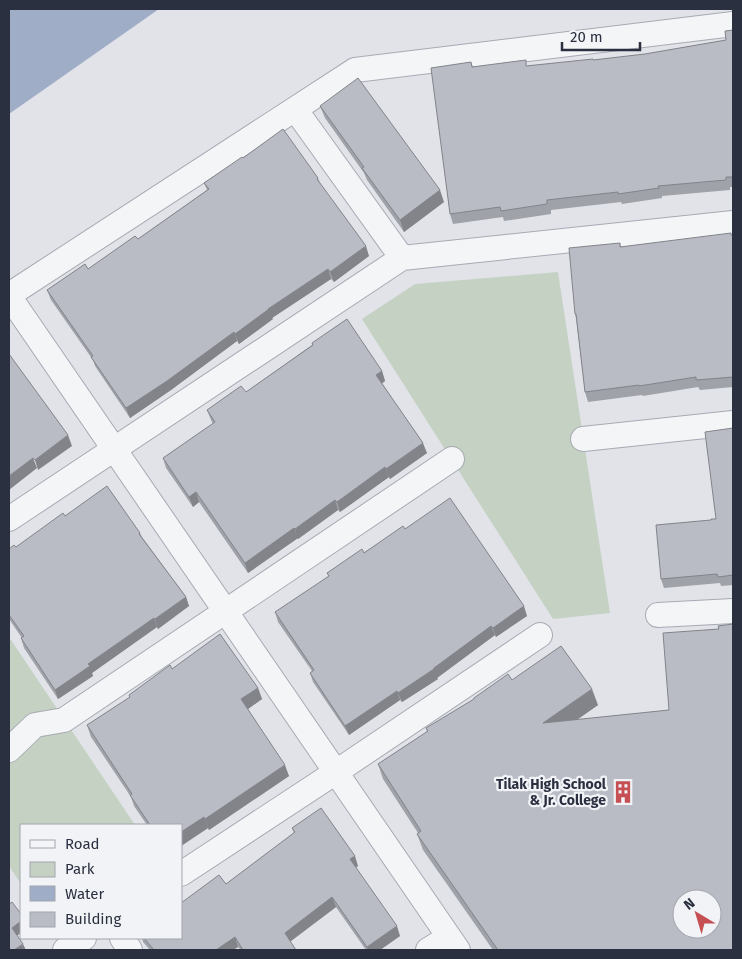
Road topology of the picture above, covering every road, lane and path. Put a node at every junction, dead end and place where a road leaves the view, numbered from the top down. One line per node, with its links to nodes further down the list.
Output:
1 (733, 24): 2 (street)
2 (295, 109): 4 (street); 5 (street)
3 (733, 223): 4 (street)
4 (402, 258): 8 (street)
5 (9, 296): 8 (street)
6 (733, 423): 7 (street)
7 (583, 439)
8 (114, 449): 10 (street); 12 (street)
9 (452, 460): 12 (street)
10 (9, 519)
11 (733, 611): 13 (street)
12 (225, 612): 15 (street); 16 (street)
13 (658, 615)
14 (540, 635): 16 (street)
15 (9, 750)
16 (336, 772): 17 (street); 20 (street)
17 (182, 873)
18 (82, 939): 21 (street)
19 (123, 939): 22 (street)
20 (453, 944): 23 (street)
21 (65, 950)
22 (130, 950)
23 (428, 950)

